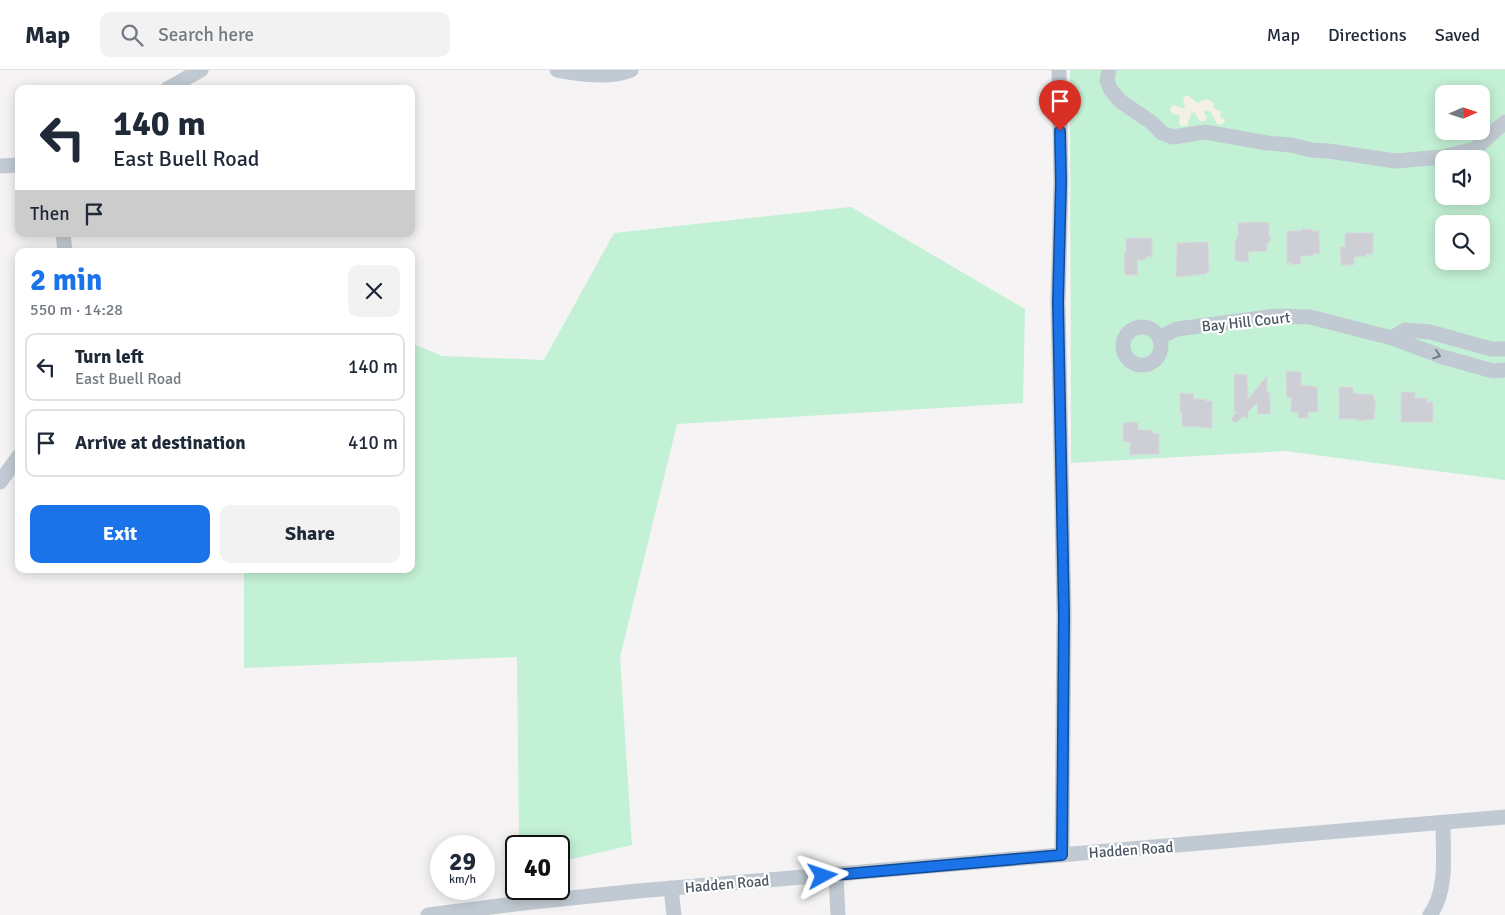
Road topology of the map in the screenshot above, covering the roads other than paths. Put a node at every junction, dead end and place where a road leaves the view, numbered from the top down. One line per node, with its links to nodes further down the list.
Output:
1 (201, 70): 6 (street)
2 (557, 70): 3 (street)
3 (631, 70)
4 (1059, 70): 18 (street)
5 (1108, 70): 7 (street)
6 (174, 85)
7 (1505, 122)
8 (15, 165): 9 (street)
9 (0, 166)
10 (1160, 337): 11 (street, Bay Hill Court)
11 (1392, 338): 12 (street); 13 (street, Bay Hill Court, one-way to 13)
12 (1505, 349)
13 (1505, 370)
14 (15, 461): 15 (street)
15 (0, 482)
16 (1505, 817): 17 (street, Hadden Road)
17 (1443, 824): 18 (street, Hadden Road); 24 (street)
18 (1062, 855): 19 (street, Hadden Road)
19 (836, 876): 20 (street, Hadden Road); 23 (street)
20 (672, 888): 21 (street, Hadden Road); 22 (street)
21 (428, 915)
22 (674, 915)
23 (838, 915)
24 (1430, 915)

